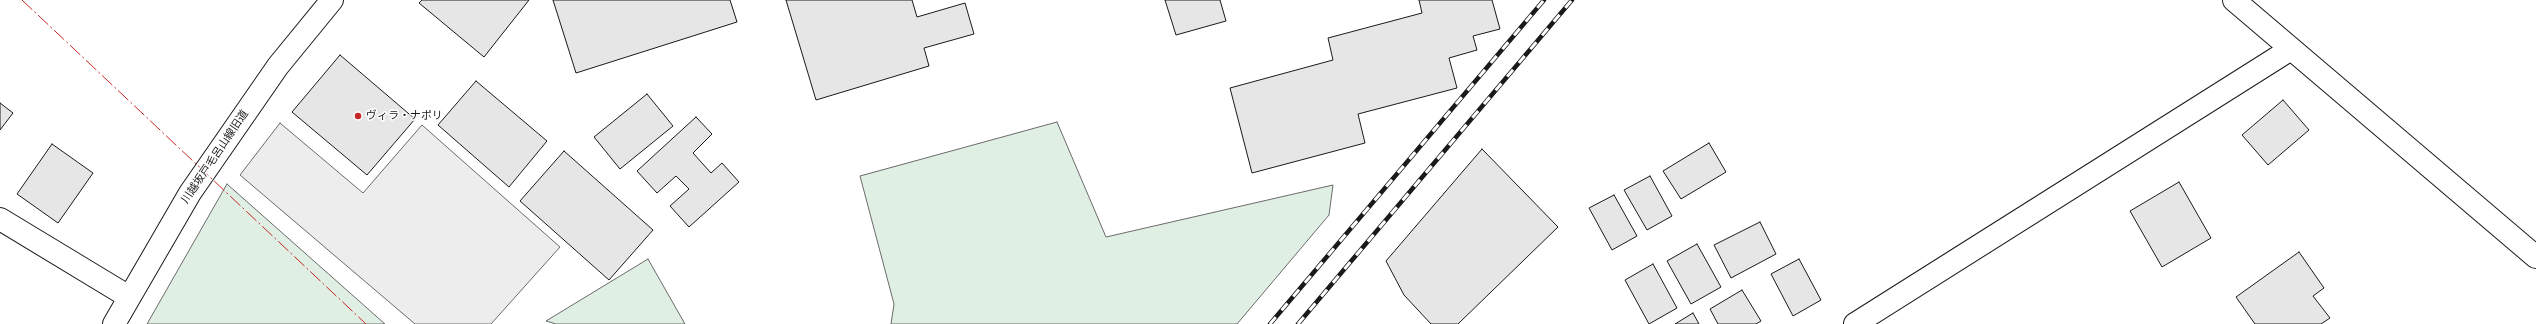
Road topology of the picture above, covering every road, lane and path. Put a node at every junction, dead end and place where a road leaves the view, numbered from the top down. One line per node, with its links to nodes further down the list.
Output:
1 (332, 0): 6 (street, 川越坂戸毛呂山線旧道)
2 (2234, 0): 3 (street)
3 (2291, 49): 5 (street); 8 (street)
4 (0, 219): 6 (street)
5 (2536, 257)
6 (129, 297): 7 (street, 川越坂戸毛呂山線旧道)
7 (114, 324)
8 (1855, 324)

